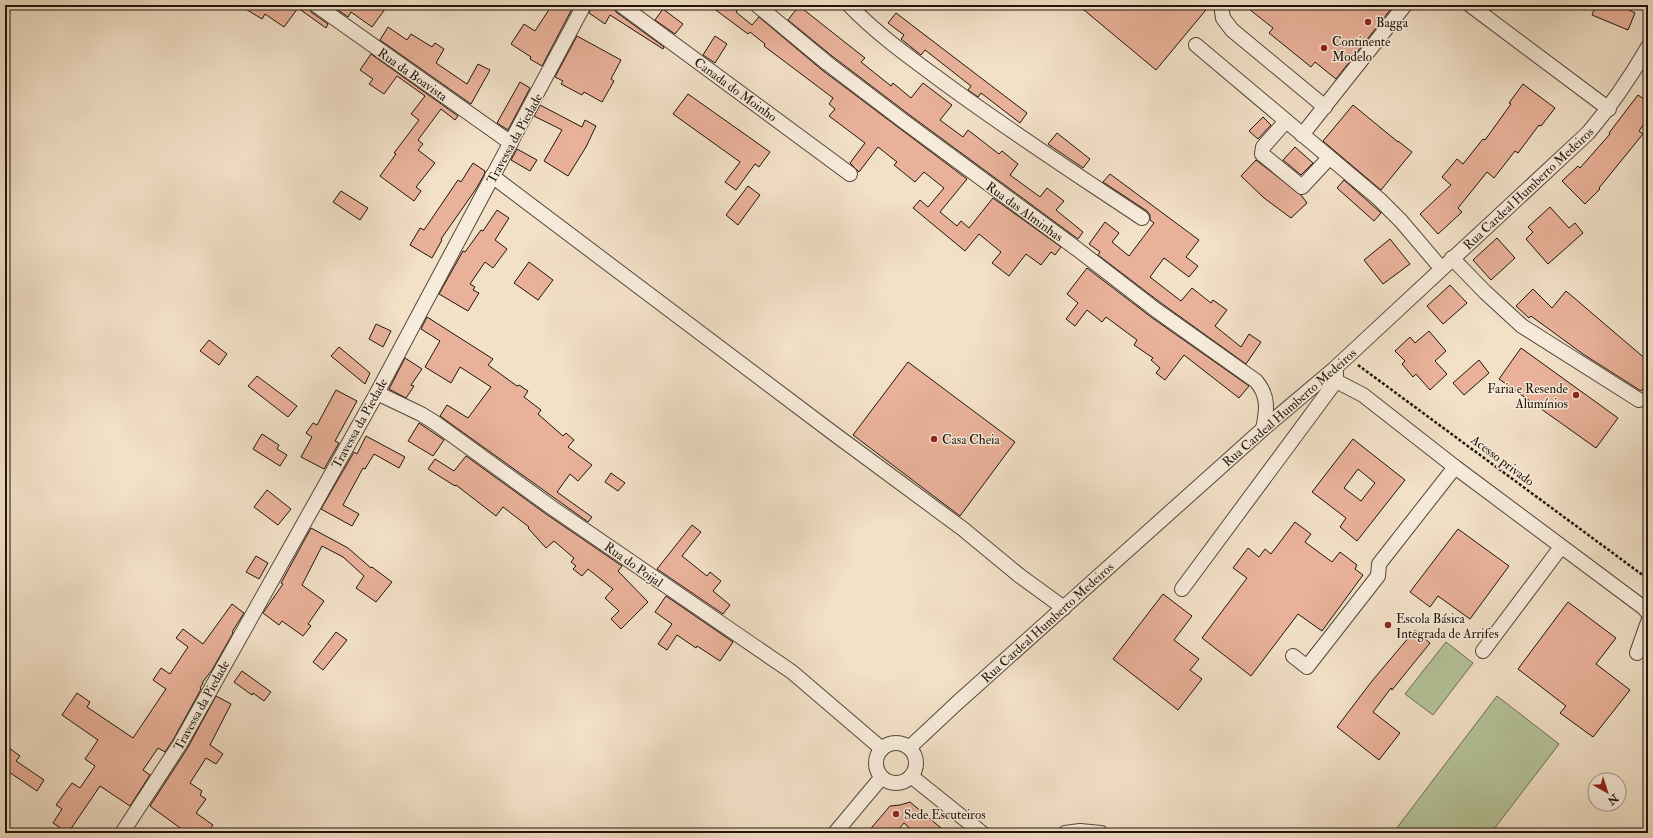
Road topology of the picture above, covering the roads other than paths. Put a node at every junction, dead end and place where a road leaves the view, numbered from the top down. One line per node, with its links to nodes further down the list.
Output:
1 (316, 5): 15 (street, Rua da Boavista)
2 (584, 5): 15 (street, Travessa da Piedade)
3 (621, 5): 17 (street, Canada do Moinho)
4 (757, 5): 27 (street, Rua das Alminhas)
5 (849, 5): 19 (street)
6 (1221, 5): 11 (street)
7 (1405, 5): 11 (street)
8 (1470, 5): 12 (street)
9 (1196, 44): 13 (street)
10 (1648, 47): 12 (street, Rua Cardeal Humberto Medeiros)
11 (1325, 107): 14 (street)
12 (1609, 109): 20 (street, Rua Cardeal Humberto Medeiros)
13 (1286, 121): 14 (street); 16 (street)
14 (1302, 135): 16 (street)
15 (511, 143): 18 (street, Travessa da Piedade)
16 (1330, 158): 21 (street)
17 (850, 174)
18 (492, 176): 23 (street, Travessa da Piedade); 31 (street)
19 (1142, 218)
20 (1452, 258): 21 (street, Rua Cardeal Humberto Medeiros); 24 (street)
21 (1442, 268): 22 (street, Rua Cardeal Humberto Medeiros)
22 (1335, 375): 25 (street, Rua Cardeal Humberto Medeiros); 26 (street); 28 (street)
23 (377, 392): 38 (street, Rua do Poijal); 41 (street, Travessa da Piedade)
24 (1639, 400)
25 (1295, 401): 26 (street); 27 (street, Rua Cardeal Humberto Medeiros)
26 (1313, 412): 30 (street)
27 (1263, 429): 31 (street, Rua Cardeal Humberto Medeiros)
28 (1455, 467): 29 (street); 36 (street)
29 (1561, 547): 32 (street); 34 (street)
30 (1182, 589)
31 (1064, 608): 37 (street, Rua Cardeal Humberto Medeiros)
32 (1648, 613)
33 (1648, 622): 35 (street)
34 (1482, 651)
35 (1637, 653)
36 (1293, 656)
37 (909, 748): 38 (street); 39 (street)
38 (882, 749): 40 (street)
39 (911, 776): 40 (street); 43 (street)
40 (882, 778): 42 (street)
41 (122, 833)
42 (835, 833)
43 (982, 833)
44 (1065, 833): 45 (street)
45 (1101, 833)

